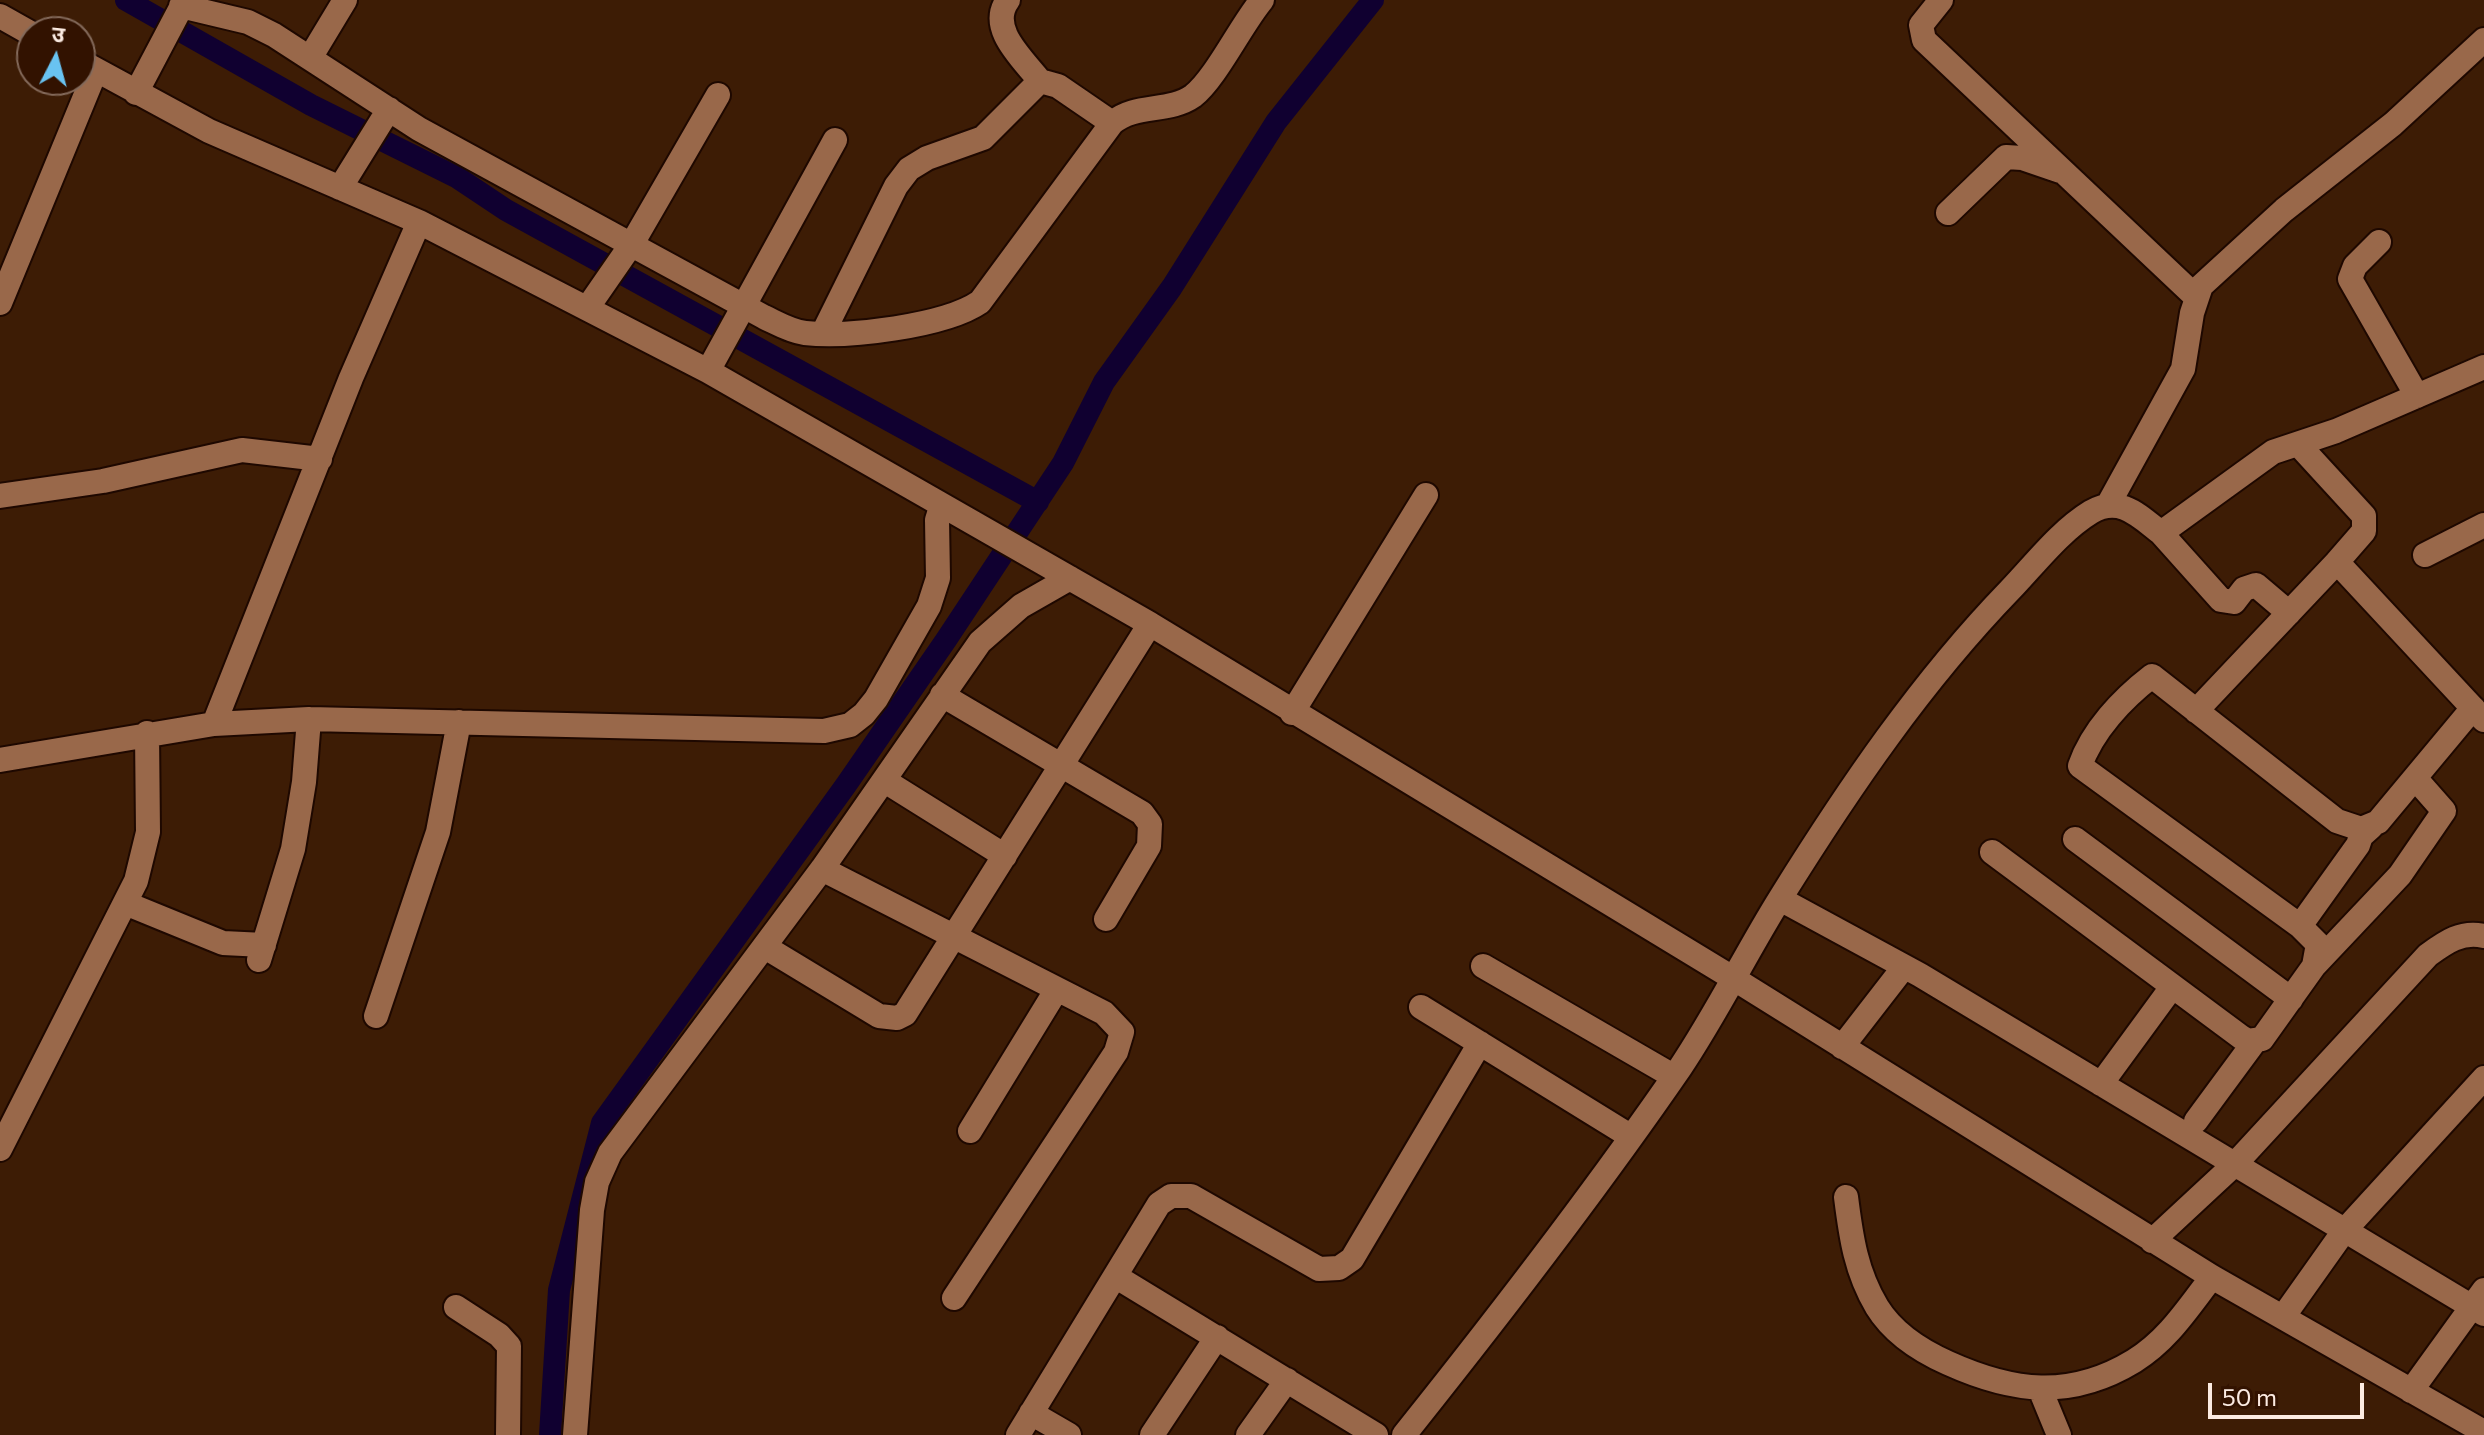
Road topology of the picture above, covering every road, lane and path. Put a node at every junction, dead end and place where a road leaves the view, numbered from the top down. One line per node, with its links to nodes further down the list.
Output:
1 (345, 0): 7 (street)
2 (1008, 0): 9 (street)
3 (1262, 0): 14 (street)
4 (1941, 0): 16 (street)
5 (175, 17): 7 (street); 10 (street)
6 (2484, 40): 22 (street)
7 (310, 58): 13 (street)
8 (96, 70): 10 (street)
9 (1040, 81): 14 (street); 26 (street)
10 (136, 93): 17 (street)
11 (718, 95): 20 (street)
12 (77, 96): 23 (street)
13 (382, 118): 17 (street); 20 (street)
14 (1112, 123): 26 (street)
15 (835, 140): 25 (street)
16 (2064, 171): 18 (street); 22 (street)
17 (340, 188): 19 (street)
18 (1948, 213)
19 (419, 222): 24 (street); 31 (street)
20 (633, 242): 24 (street); 25 (street)
21 (2379, 242): 29 (street)
22 (2196, 297): 34 (street)
23 (0, 303)
24 (588, 307): 27 (street)
25 (739, 315): 26 (street); 27 (street)
26 (823, 333)
27 (708, 371): 35 (street)
28 (2482, 375): 29 (street)
29 (2417, 396): 30 (street)
30 (2298, 444): 37 (street); 39 (street)
31 (320, 459): 33 (street); 49 (street)
32 (1426, 495): 45 (street)
33 (0, 496)
34 (2108, 505): 37 (street); 60 (street)
35 (941, 507): 40 (street); 48 (street)
36 (2484, 525): 38 (street)
37 (2161, 533): 41 (street)
38 (2425, 555)
39 (2337, 562): 41 (street); 46 (street)
40 (1063, 575): 42 (street); 43 (street)
41 (2289, 613): 44 (street)
42 (1150, 624): 45 (street); 52 (street)
43 (942, 695): 52 (street); 54 (street)
44 (2196, 711): 55 (street); 63 (street)
45 (1292, 713): 70 (street)
46 (2478, 714): 53 (street)
47 (309, 719): 48 (street); 49 (street); 61 (street)
48 (459, 722): 75 (street)
49 (214, 724): 50 (street)
50 (147, 733): 51 (street); 61 (street)
51 (0, 760)
52 (1060, 765): 58 (street); 62 (street)
53 (2415, 778): 55 (street); 68 (street)
54 (885, 781): 58 (street); 59 (street)
55 (2371, 827): 63 (street)
56 (2075, 839): 73 (street)
57 (1992, 852): 71 (street)
58 (1005, 856): 65 (street)
59 (822, 869): 65 (street); 66 (street)
60 (1780, 899): 69 (street); 70 (street)
61 (125, 903): 85 (street)
62 (1106, 919)
63 (2300, 926): 68 (street)
64 (2484, 936): 86 (street)
65 (955, 937): 66 (street); 72 (street)
66 (765, 947): 103 (street)
67 (1483, 966): 79 (street)
68 (2314, 966): 73 (street)
69 (1904, 967): 78 (street); 81 (street)
70 (1736, 980): 78 (street); 79 (street)
71 (2172, 987): 76 (street); 81 (street)
72 (1057, 989): 83 (street); 92 (street)
73 (2291, 999): 76 (street)
74 (1421, 1007): 77 (street)
75 (376, 1016)
76 (2255, 1041): 82 (street)
77 (1480, 1043): 84 (street); 90 (street)
78 (1842, 1047): 89 (street)
79 (1673, 1076): 84 (street)
80 (2484, 1078): 88 (street)
81 (2101, 1084): 86 (street)
82 (2196, 1121)
83 (970, 1131)
84 (1630, 1136): 109 (street)
85 (0, 1149)
86 (2236, 1163): 88 (street); 89 (street)
87 (1846, 1197): 98 (street)
88 (2344, 1231): 93 (street); 95 (street)
89 (2152, 1241): 91 (street)
90 (1115, 1276): 96 (street); 100 (street)
91 (2212, 1277): 95 (street); 98 (street)
92 (954, 1298)
93 (2480, 1304): 99 (street)
94 (456, 1307): 102 (street)
95 (2283, 1317): 99 (street)
96 (1217, 1337): 97 (street); 106 (street)
97 (1287, 1380): 107 (street); 108 (street)
98 (2040, 1389): 110 (street)
99 (2411, 1391): 101 (street)
100 (1031, 1413): 104 (street); 105 (street)
101 (2484, 1432)
102 (508, 1435)
103 (575, 1435)
104 (1018, 1435)
105 (1069, 1435)
106 (1152, 1435)
107 (1248, 1435)
108 (1376, 1435)
109 (1404, 1435)
110 (2059, 1435)

